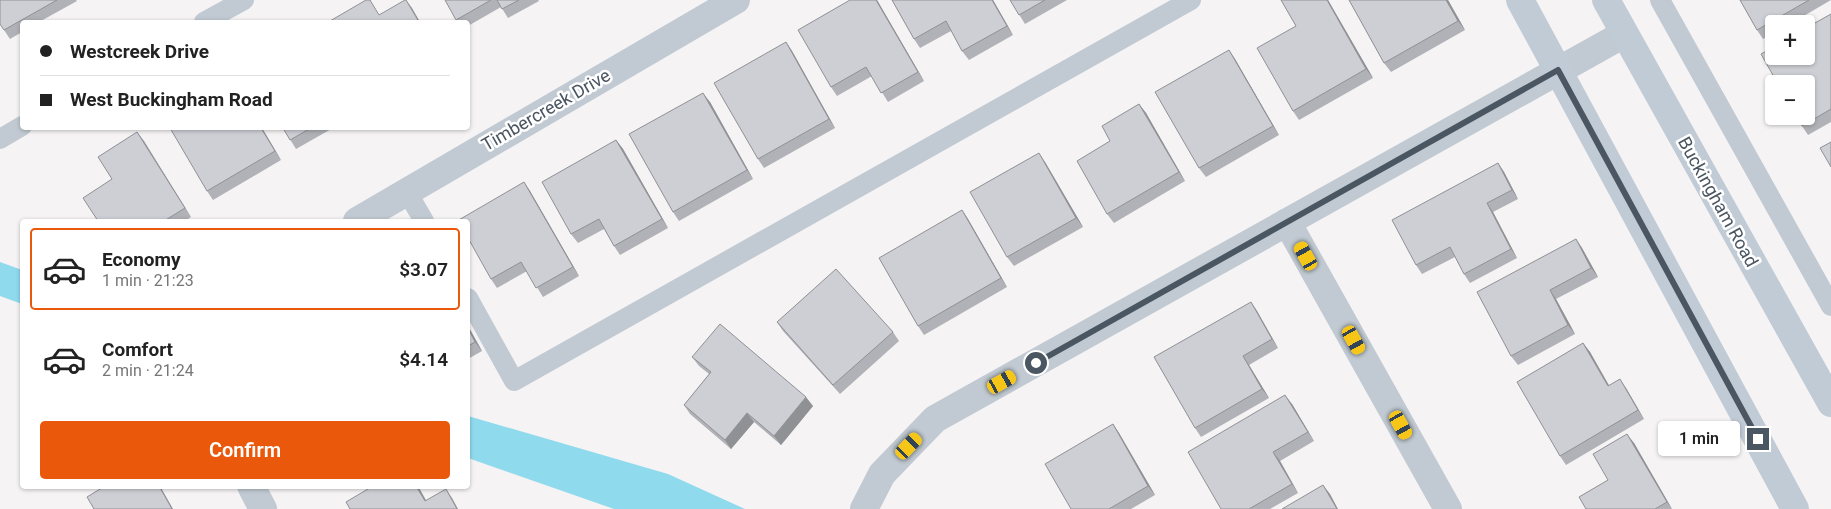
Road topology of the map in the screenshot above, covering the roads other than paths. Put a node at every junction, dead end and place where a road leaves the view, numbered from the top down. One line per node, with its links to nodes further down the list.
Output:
1 (244, 0): 7 (lane)
2 (736, 0): 12 (street, Timbercreek Drive)
3 (1191, 0): 16 (lane)
4 (1520, 0): 9 (main road)
5 (1606, 0): 8 (main road, Buckingham Road)
6 (1660, 0): 17 (lane)
7 (208, 20)
8 (1624, 34): 9 (street); 18 (main road, Buckingham Road)
9 (1558, 70): 15 (street); 23 (main road)
10 (20, 127): 11 (lane)
11 (0, 138)
12 (407, 192): 13 (street, Timbercreek Drive); 14 (lane)
13 (360, 219)
14 (423, 219)
15 (1287, 222): 21 (street); 22 (street)
16 (470, 302)
17 (1831, 306)
18 (1831, 403)
19 (253, 489): 20 (street)
20 (264, 509)
21 (864, 509)
22 (1448, 509)
23 (1795, 509)

